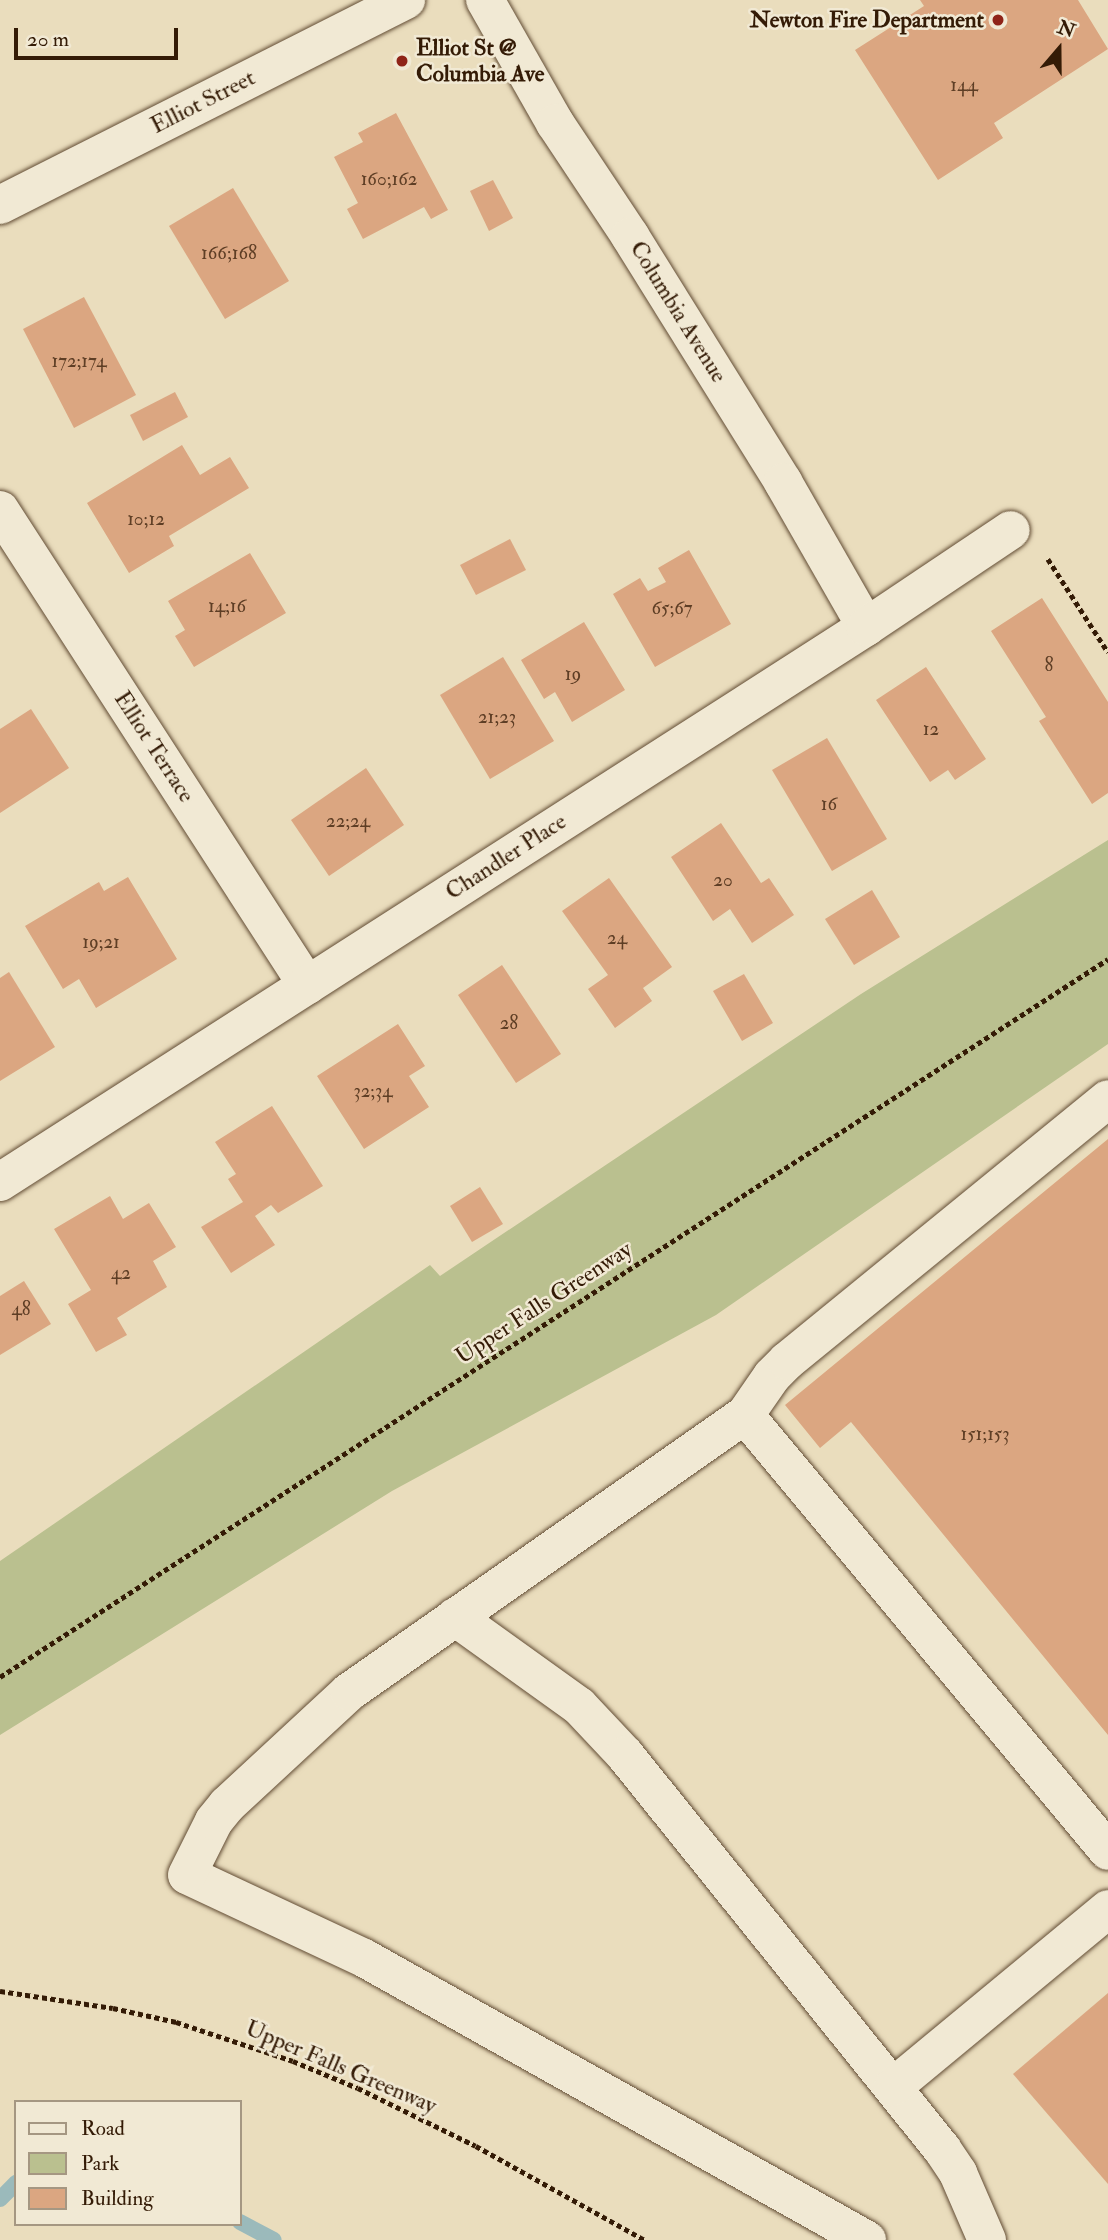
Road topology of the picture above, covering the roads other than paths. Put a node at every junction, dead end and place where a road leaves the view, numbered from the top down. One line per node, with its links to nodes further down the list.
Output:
1 (406, 0): 3 (street, Elliot Street)
2 (485, 0): 6 (street, Columbia Avenue)
3 (0, 205)
4 (0, 510): 7 (street, Elliot Terrace)
5 (1011, 530): 6 (street, Chandler Place)
6 (866, 627): 7 (street, Chandler Place)
7 (307, 985): 9 (street, Chandler Place)
8 (1108, 1099): 10 (street)
9 (0, 1182)
10 (745, 1415): 11 (street); 12 (street)
11 (455, 1617): 14 (street); 15 (street)
12 (1108, 1851)
13 (1108, 1909): 14 (street)
14 (893, 2088): 16 (street)
15 (867, 2240)
16 (987, 2240)

